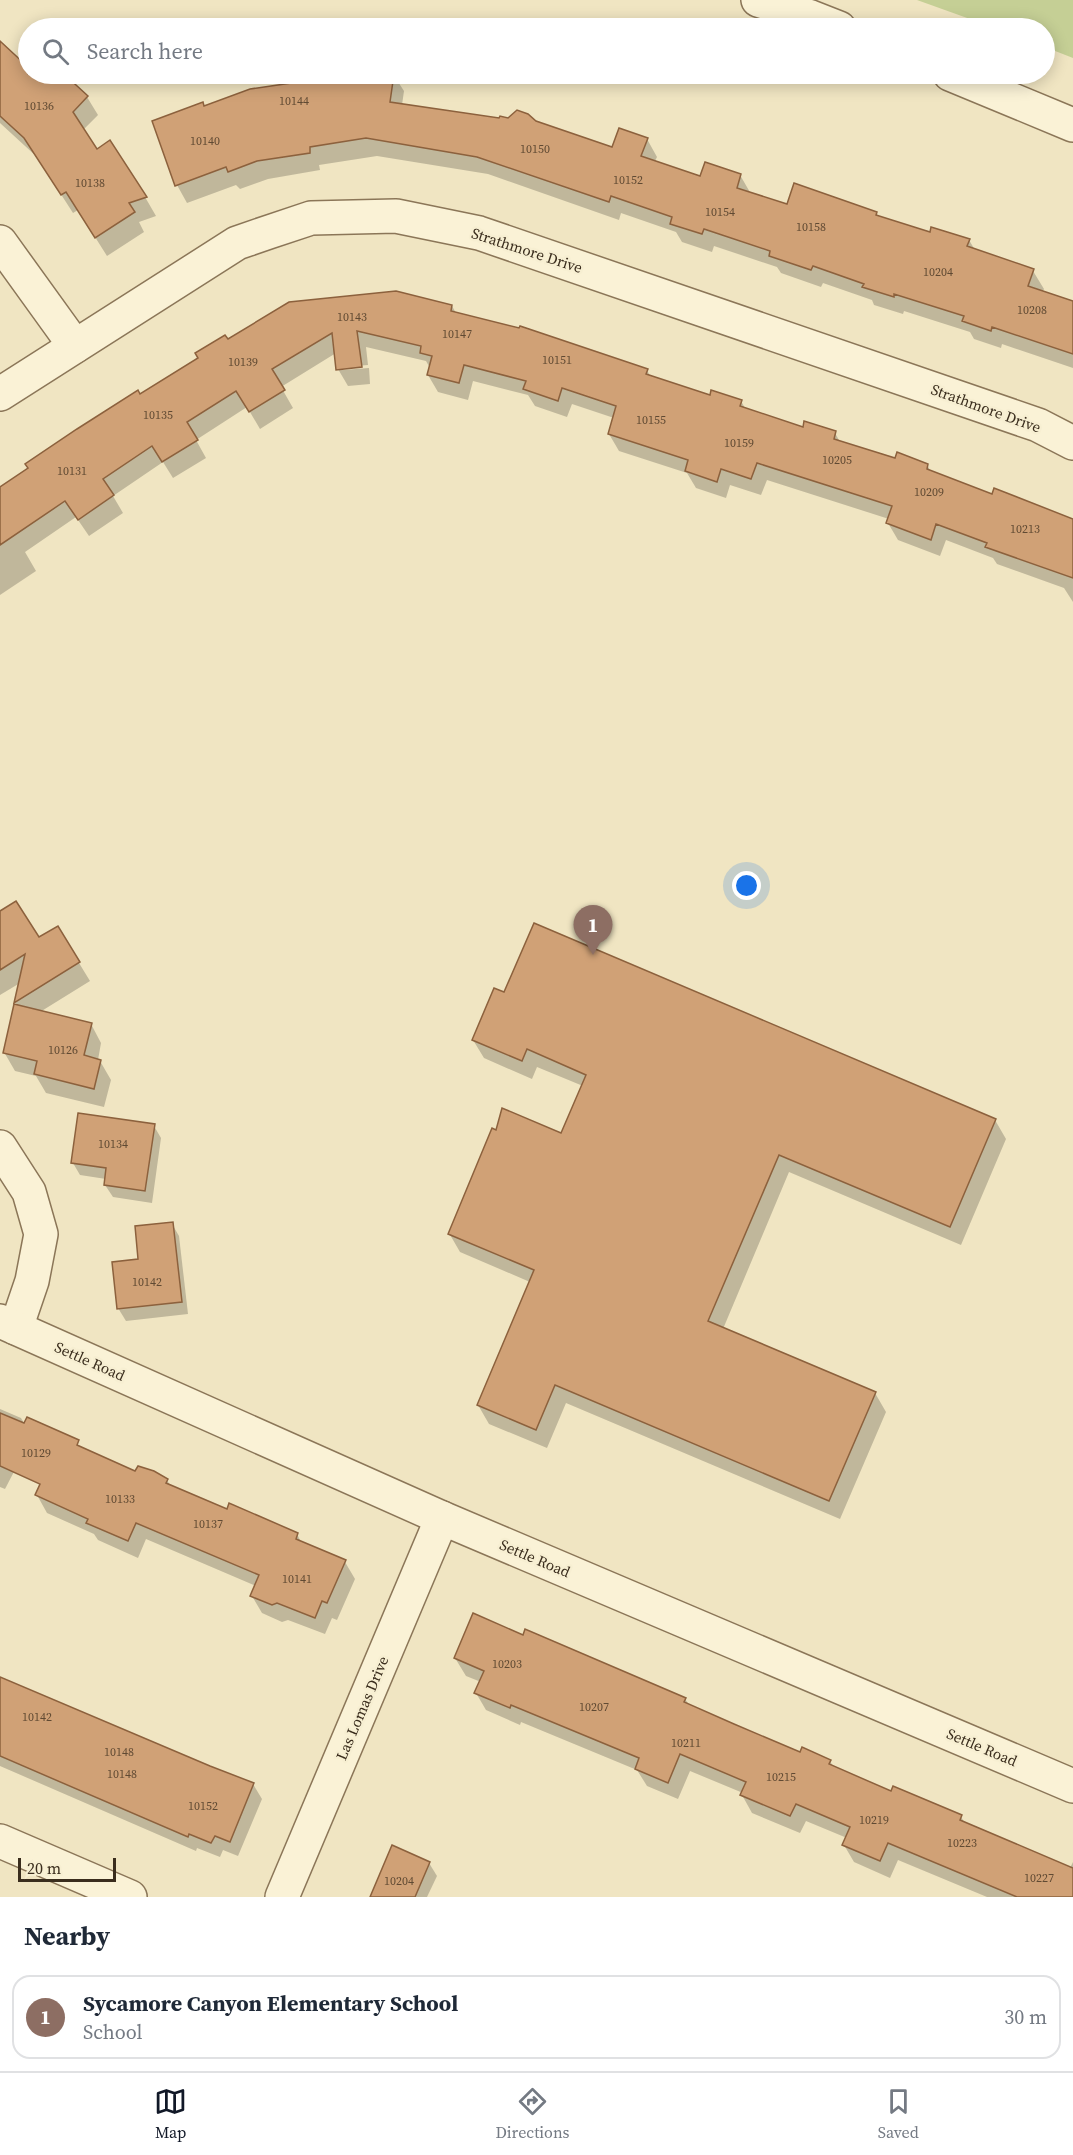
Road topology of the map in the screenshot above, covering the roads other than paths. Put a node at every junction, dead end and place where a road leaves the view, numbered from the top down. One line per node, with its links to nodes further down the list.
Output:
1 (758, 0): 2 (street)
2 (814, 18)
3 (974, 84): 4 (street)
4 (1073, 125)
5 (0, 242): 6 (street)
6 (75, 346): 7 (street, Strathmore Drive); 8 (street, Strathmore Drive)
7 (0, 394)
8 (1073, 443)
9 (0, 1147): 10 (street)
10 (8, 1325): 11 (street, Settle Road)
11 (442, 1518): 12 (street, Settle Road); 15 (street, Las Lomas Drive)
12 (1073, 1786)
13 (0, 1841): 14 (street)
14 (130, 1897)
15 (282, 1897)

